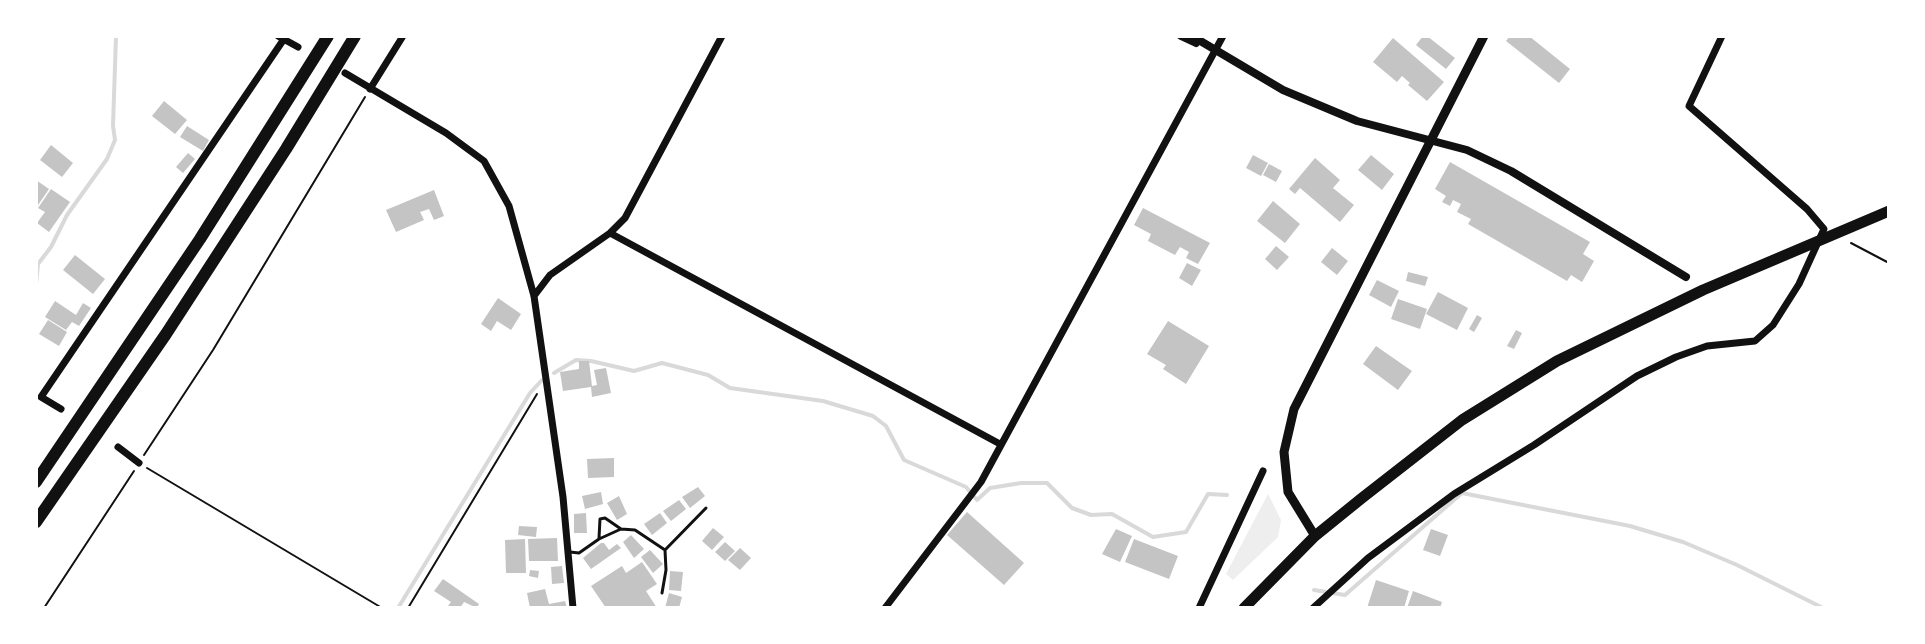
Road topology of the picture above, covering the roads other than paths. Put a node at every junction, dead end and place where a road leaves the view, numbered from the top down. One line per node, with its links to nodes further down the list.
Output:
1 (328, 36): 25 (highway)
2 (355, 36): 27 (highway)
3 (403, 36): 14 (street)
4 (722, 36): 17 (street)
5 (1181, 36): 12 (street)
6 (1192, 36): 12 (street)
7 (1223, 36): 12 (street)
8 (1484, 36): 15 (main road)
9 (1722, 36): 38 (street)
10 (283, 37): 11 (street); 20 (street)
11 (298, 47)
12 (1215, 51): 15 (street); 21 (street)
13 (345, 73): 14 (street)
14 (370, 89): 19 (street)
15 (1430, 140): 18 (street); 29 (main road)
16 (1889, 211): 29 (highway)
17 (610, 233): 19 (street); 21 (street)
18 (1686, 277)
19 (534, 296): 32 (street)
20 (61, 409)
21 (1000, 444): 35 (street)
22 (118, 447): 23 (street)
23 (139, 463)
24 (1263, 471): 36 (street)
25 (36, 482)
26 (706, 508): 31 (lane)
27 (36, 522)
28 (621, 529): 30 (lane); 30 (lane); 31 (lane)
29 (1315, 536): 37 (highway)
30 (599, 539): 32 (lane)
31 (665, 550): 33 (lane)
32 (566, 551): 34 (street)
33 (662, 593)
34 (573, 608)
35 (885, 608)
36 (1199, 608)
37 (1244, 608)
38 (1313, 608)

